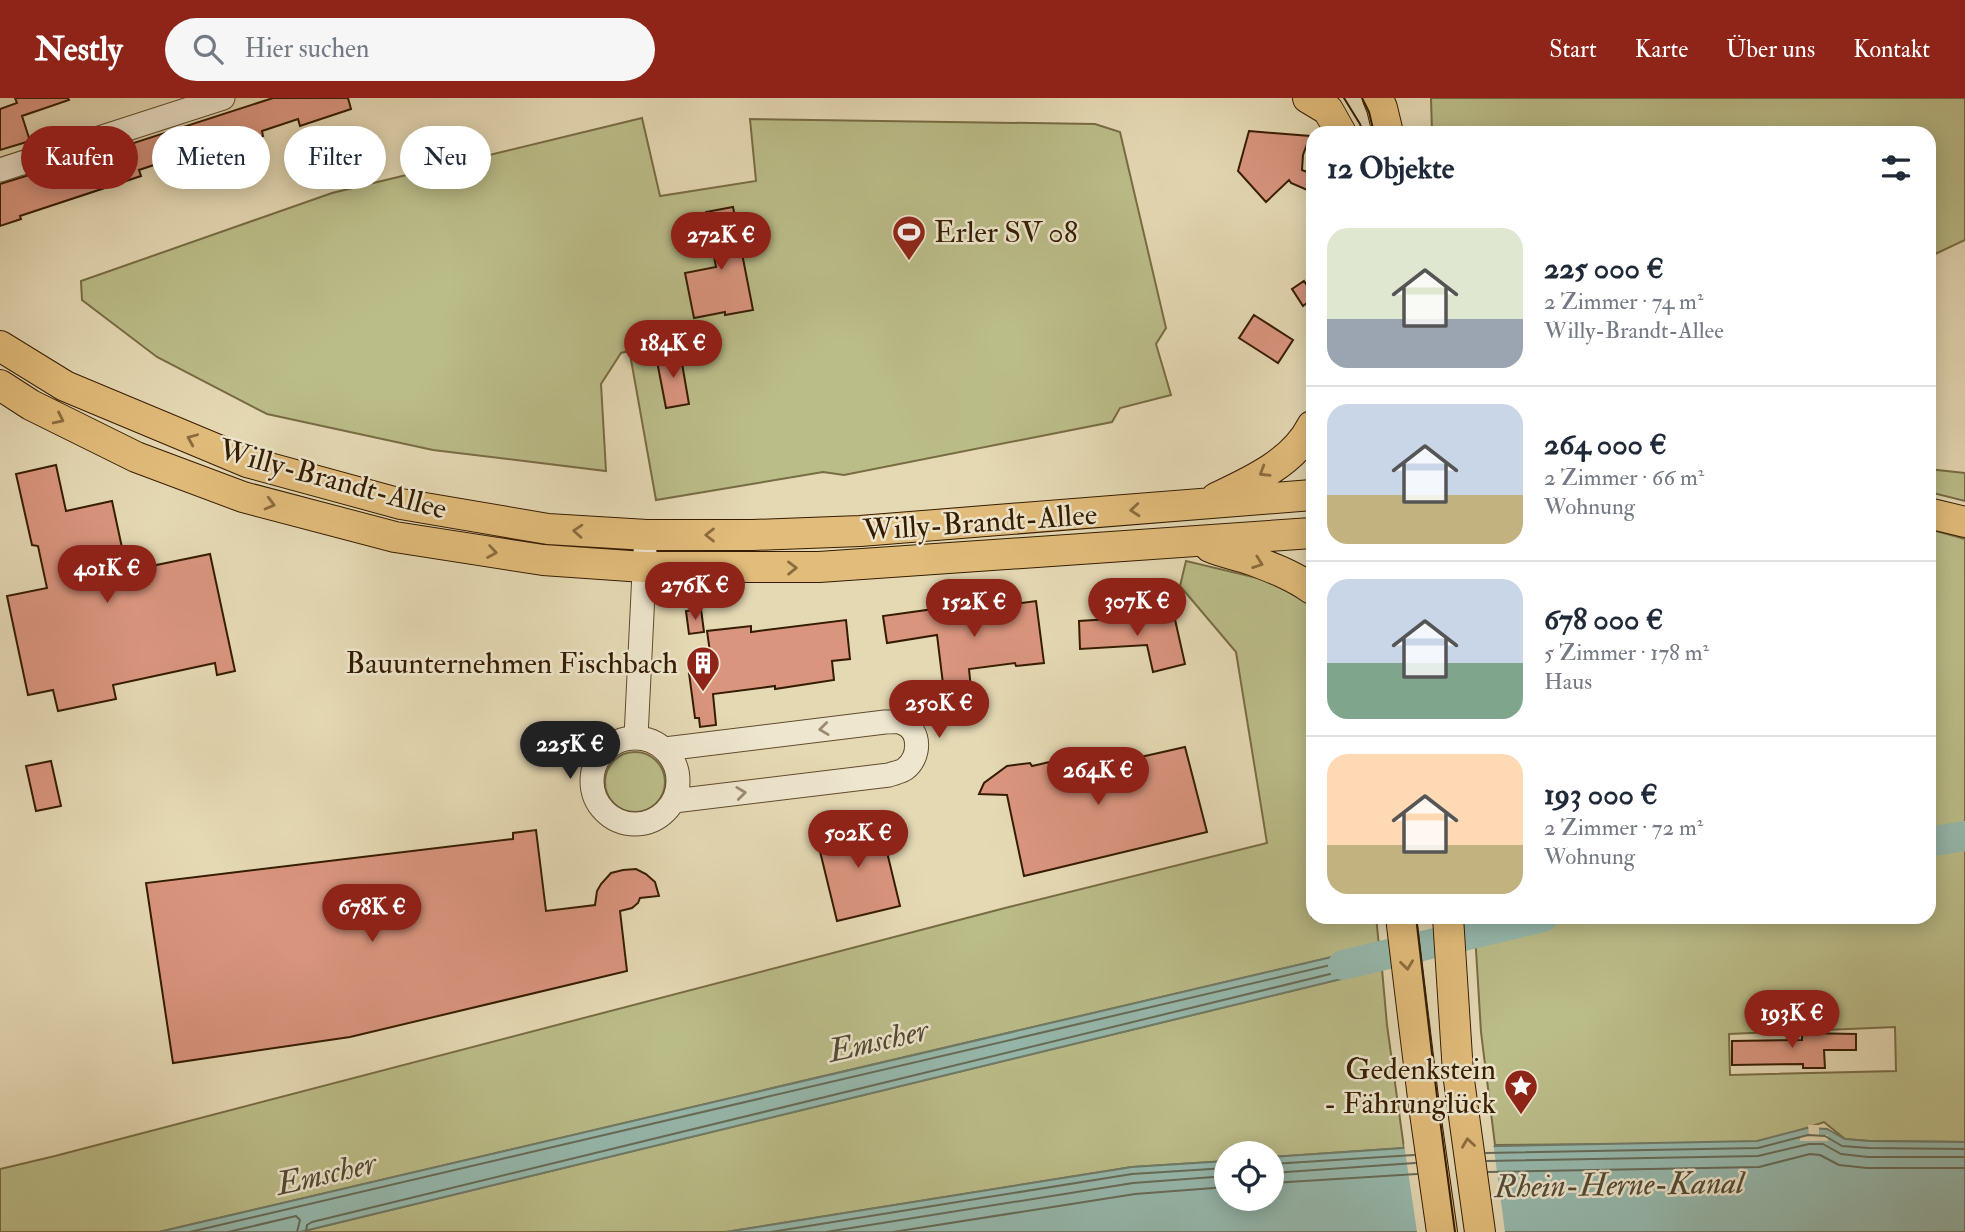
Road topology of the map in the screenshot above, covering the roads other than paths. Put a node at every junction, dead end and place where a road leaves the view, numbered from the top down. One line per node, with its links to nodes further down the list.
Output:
1 (223, 98): 10 (street)
2 (1308, 98): 6 (main road)
3 (1341, 98): 7 (main road)
4 (1378, 98): 8 (main road)
5 (1400, 98): 9 (main road)
6 (1337, 126)
7 (1341, 126)
8 (1386, 126)
9 (1402, 126)
10 (0, 170)
11 (0, 346): 19 (main road, Willy-Brandt-Allee, one-way to 11)
12 (0, 385): 21 (main road, Willy-Brandt-Allee, one-way to 21)
13 (1306, 436): 15 (main road, one-way to 15)
14 (1306, 495): 15 (main road, Willy-Brandt-Allee)
15 (1203, 504): 19 (main road, Willy-Brandt-Allee, one-way to 19)
16 (1936, 515): 17 (main road)
17 (1965, 522)
18 (1306, 533): 20 (main road, Willy-Brandt-Allee)
19 (647, 535): 21 (street)
20 (1200, 542): 21 (main road, Willy-Brandt-Allee, one-way to 20); 22 (main road, one-way to 22)
21 (644, 567): 23 (street)
22 (1306, 585)
23 (636, 737): 24 (street); 25 (street)
24 (665, 749): 25 (street); 25 (street, one-way to 24)
25 (674, 801)
26 (1402, 924): 28 (main road, one-way to 28)
27 (1448, 924): 29 (main road, one-way to 27)
28 (1442, 1232)
29 (1480, 1232)

